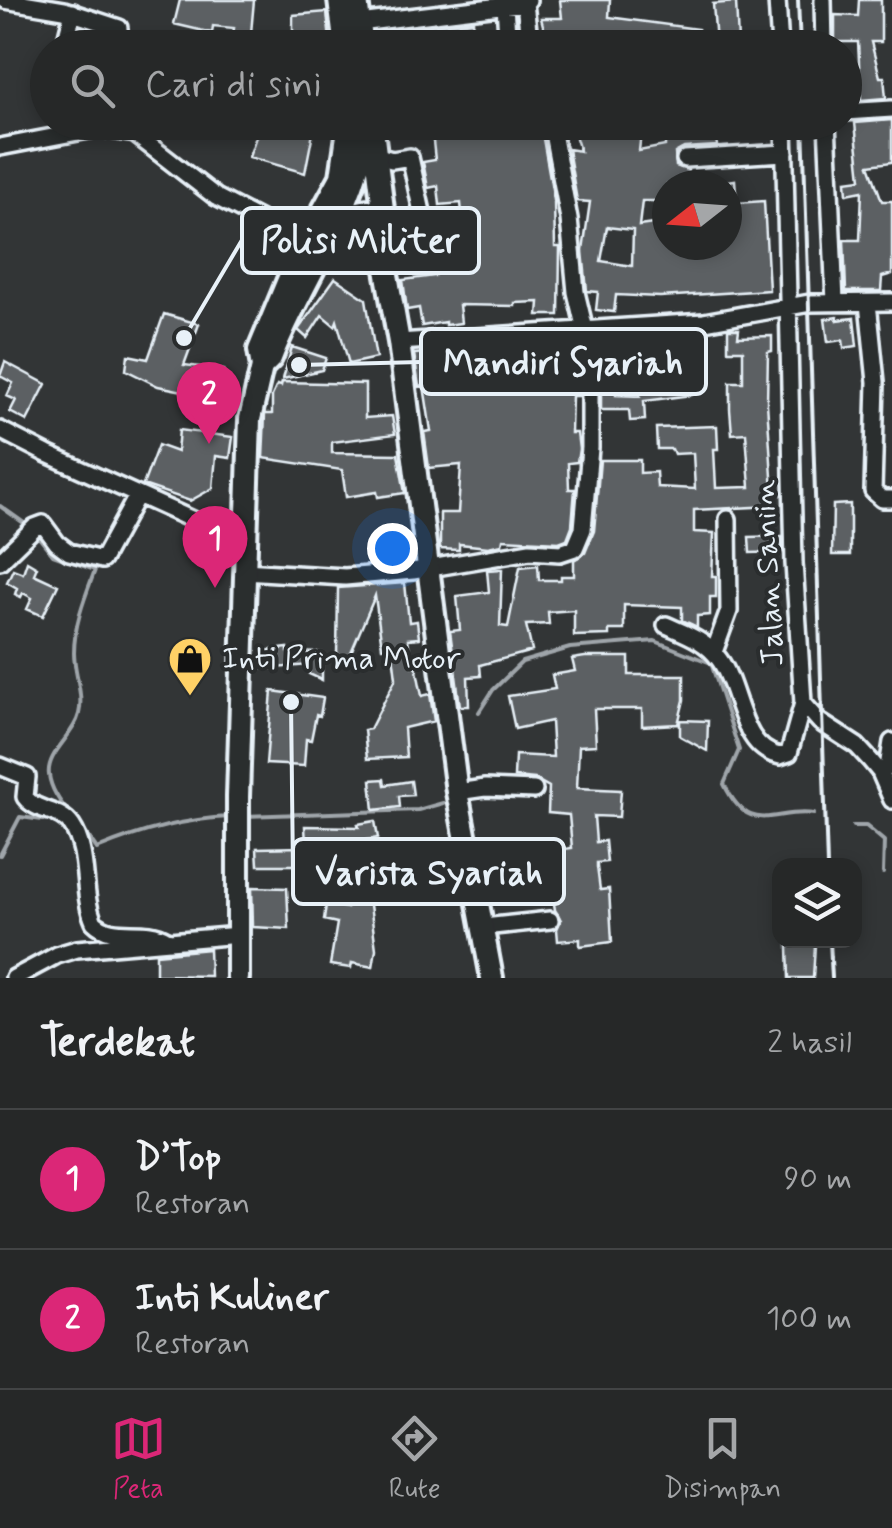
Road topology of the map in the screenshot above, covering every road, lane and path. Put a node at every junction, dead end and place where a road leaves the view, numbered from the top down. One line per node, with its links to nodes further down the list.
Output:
1 (5, 0): 8 (street)
2 (340, 0): 12 (main road)
3 (357, 0): 9 (main road)
4 (776, 0): 16 (street)
5 (822, 0): 17 (street)
6 (526, 2): 7 (street); 15 (street)
7 (505, 6): 9 (street); 14 (street)
8 (73, 12): 10 (street); 11 (street)
9 (360, 23): 13 (main road)
10 (68, 30)
11 (118, 30)
12 (343, 30)
13 (361, 30)
14 (507, 30)
15 (528, 30)
16 (778, 30)
17 (823, 30)
18 (892, 109): 19 (street)
19 (862, 111)
20 (30, 138): 28 (street)
21 (143, 140): 35 (street)
22 (348, 140): 35 (main road)
23 (364, 140): 31 (main road)
24 (373, 140): 31 (main road)
25 (553, 140): 41 (street)
26 (785, 140): 29 (street, Jalan Saniin)
27 (828, 140): 37 (street)
28 (0, 147)
29 (785, 153): 30 (street); 40 (street, Jalan Saniin)
30 (684, 159)
31 (377, 160): 32 (street); 33 (main road); 34 (main road)
32 (422, 212)
33 (340, 214): 34 (main road); 35 (main road)
34 (379, 217): 36 (main road)
35 (314, 240): 36 (main road); 47 (main road)
36 (381, 253): 42 (main road)
37 (835, 302): 39 (street); 40 (street)
38 (892, 302): 39 (street)
39 (868, 303): 45 (street)
40 (789, 306): 41 (street); 53 (street, Jalan Saniin)
41 (588, 330): 42 (street); 49 (street)
42 (399, 342): 49 (main road)
43 (0, 430): 44 (street)
44 (137, 496): 47 (street); 48 (street)
45 (892, 500)
46 (728, 519): 52 (street)
47 (244, 544): 50 (main road)
48 (0, 561)
49 (427, 566): 50 (street); 58 (main road)
50 (243, 571): 62 (main road)
51 (666, 625): 52 (street)
52 (714, 652): 53 (street)
53 (803, 703): 56 (street, Jalan Saniin)
54 (892, 742): 56 (street)
55 (0, 766): 63 (street)
56 (887, 769): 59 (street, Jalan Saniin)
57 (534, 790): 58 (street)
58 (457, 792): 61 (main road)
59 (892, 800)
60 (550, 920): 61 (street)
61 (484, 927): 66 (main road)
62 (239, 935): 63 (street); 65 (main road)
63 (167, 940): 64 (street)
64 (14, 978)
65 (238, 978)
66 (492, 978)

